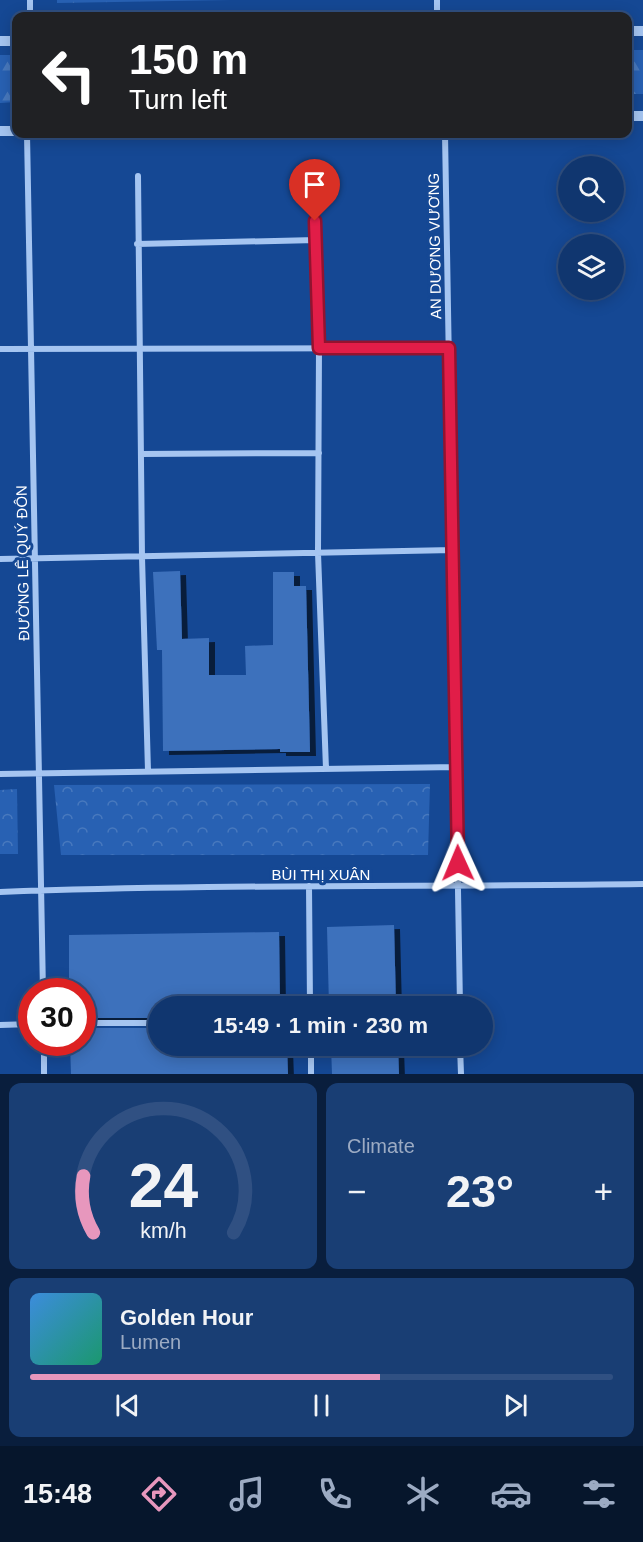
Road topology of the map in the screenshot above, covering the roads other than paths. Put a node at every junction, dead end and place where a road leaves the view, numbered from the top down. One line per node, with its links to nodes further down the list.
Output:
1 (27, 138): 7 (street, ĐƯỜNG LÊ QUÝ ĐÔN)
2 (445, 138): 10 (street, AN DƯƠNG VƯƠNG)
3 (314, 164): 5 (street)
4 (138, 176): 6 (street)
5 (316, 240): 6 (street); 9 (street)
6 (137, 244): 8 (street)
7 (31, 348): 8 (street); 11 (street); 17 (street, ĐƯỜNG LÊ QUÝ ĐÔN)
8 (139, 348): 9 (street); 13 (street)
9 (319, 348): 10 (street); 12 (street)
10 (449, 348): 14 (street, AN DƯƠNG VƯƠNG)
11 (0, 349)
12 (319, 453): 13 (street); 15 (street)
13 (141, 454): 16 (street)
14 (453, 550): 15 (street); 19 (street, AN DƯƠNG VƯƠNG)
15 (318, 553): 16 (street); 20 (street)
16 (142, 557): 17 (street); 21 (street)
17 (35, 559): 18 (street); 22 (street, ĐƯỜNG LÊ QUÝ ĐÔN)
18 (0, 560)
19 (457, 767): 20 (street); 26 (street, AN DƯƠNG VƯƠNG)
20 (326, 769): 21 (street)
21 (148, 771): 22 (street)
22 (39, 772): 23 (street); 27 (street, ĐƯỜNG LÊ QUÝ ĐÔN)
23 (0, 774)
24 (643, 884): 26 (street, BÙI THỊ XUÂN)
25 (309, 886): 26 (street, BÙI THỊ XUÂN); 27 (street, BÙI THỊ XUÂN); 30 (street)
26 (458, 887): 31 (street, AN DƯƠNG VƯƠNG)
27 (41, 891): 28 (street, BÙI THỊ XUÂN); 29 (street, ĐƯỜNG LÊ QUÝ ĐÔN)
28 (0, 892)
29 (43, 978)
30 (310, 996)
31 (460, 996)
32 (96, 1023): 33 (street)
33 (148, 1023)
34 (18, 1024): 35 (street)
35 (0, 1025)
36 (44, 1056): 39 (street)
37 (311, 1056): 40 (street)
38 (460, 1056): 41 (street)
39 (44, 1074)
40 (311, 1074)
41 (461, 1074)

